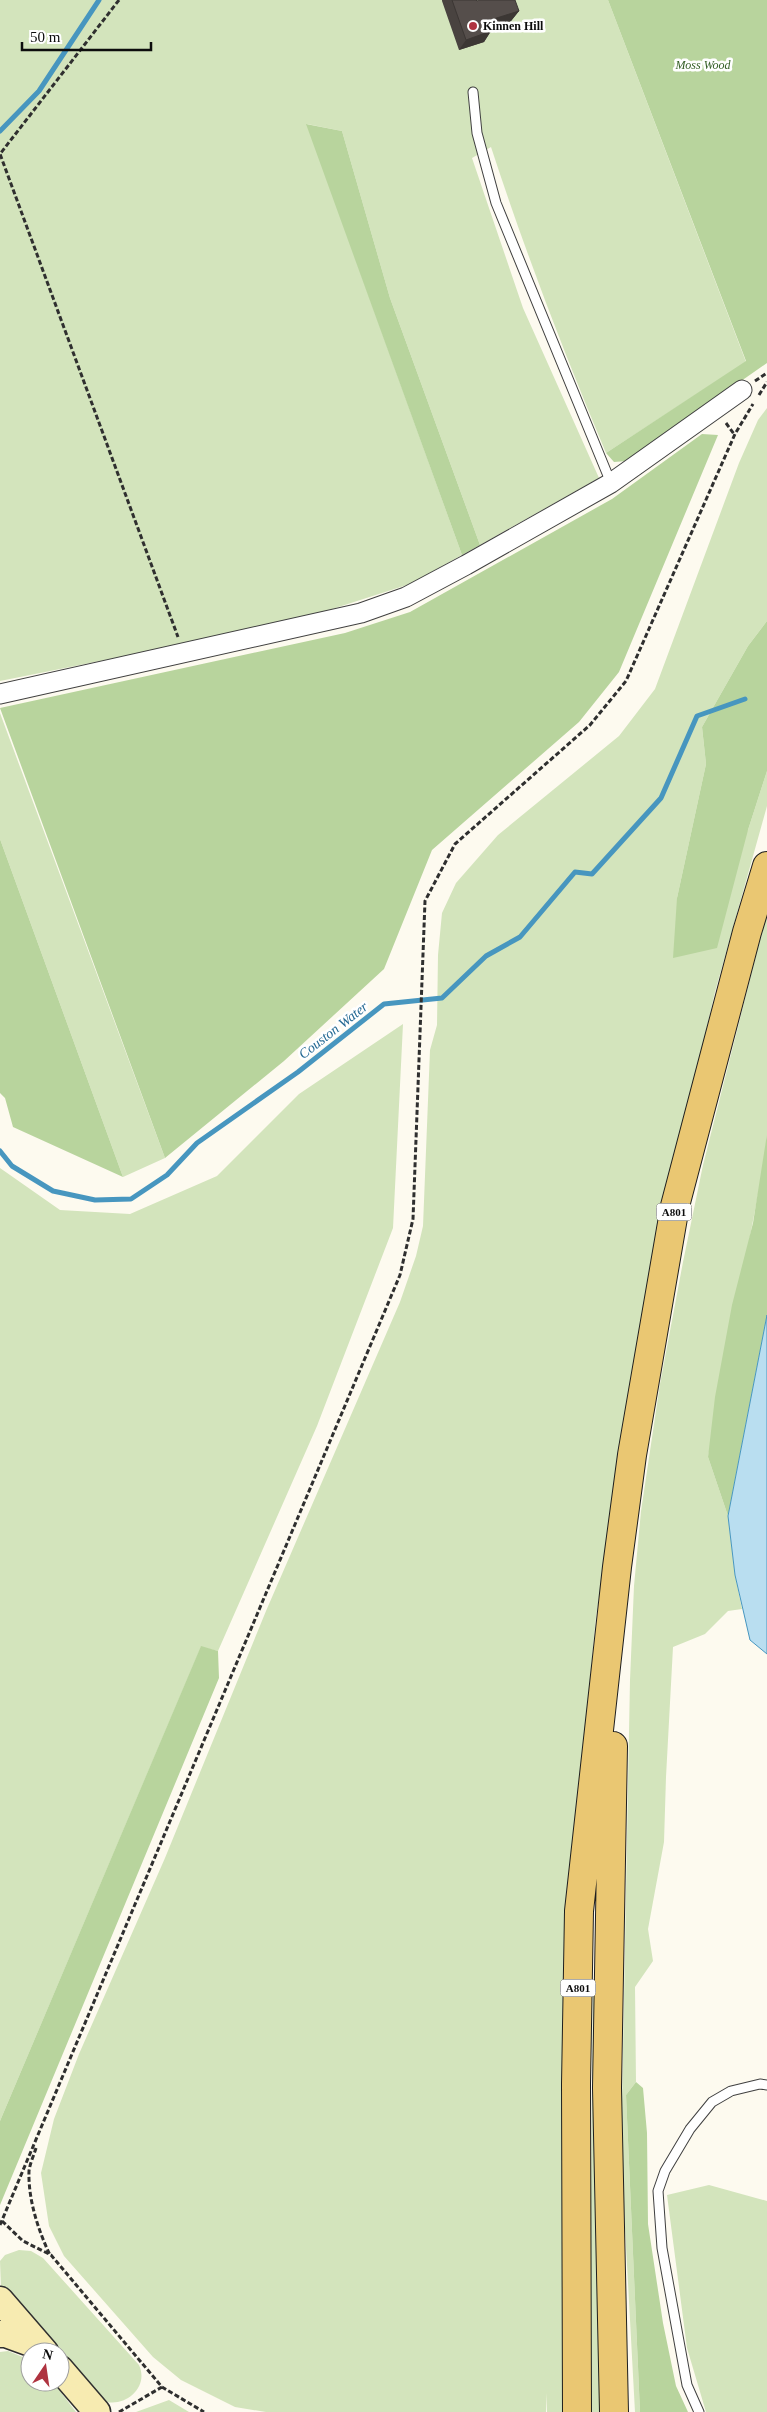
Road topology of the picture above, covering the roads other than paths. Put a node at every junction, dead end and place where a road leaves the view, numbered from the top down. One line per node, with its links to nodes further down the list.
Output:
1 (473, 92): 3 (lane)
2 (742, 390): 3 (street)
3 (611, 483): 4 (street)
4 (0, 694)
5 (767, 866): 6 (main road, A801)
6 (617, 1567): 8 (main road, A801); 15 (main road, A801)
7 (767, 2086): 18 (lane)
8 (611, 2288): 16 (main road, A801); 17 (main road)
9 (0, 2300): 12 (main road)
10 (0, 2334): 11 (main road)
11 (26, 2342)
12 (37, 2342)
13 (70, 2381): 14 (main road)
14 (97, 2412)
15 (577, 2412)
16 (614, 2412)
17 (626, 2412)
18 (699, 2412)

